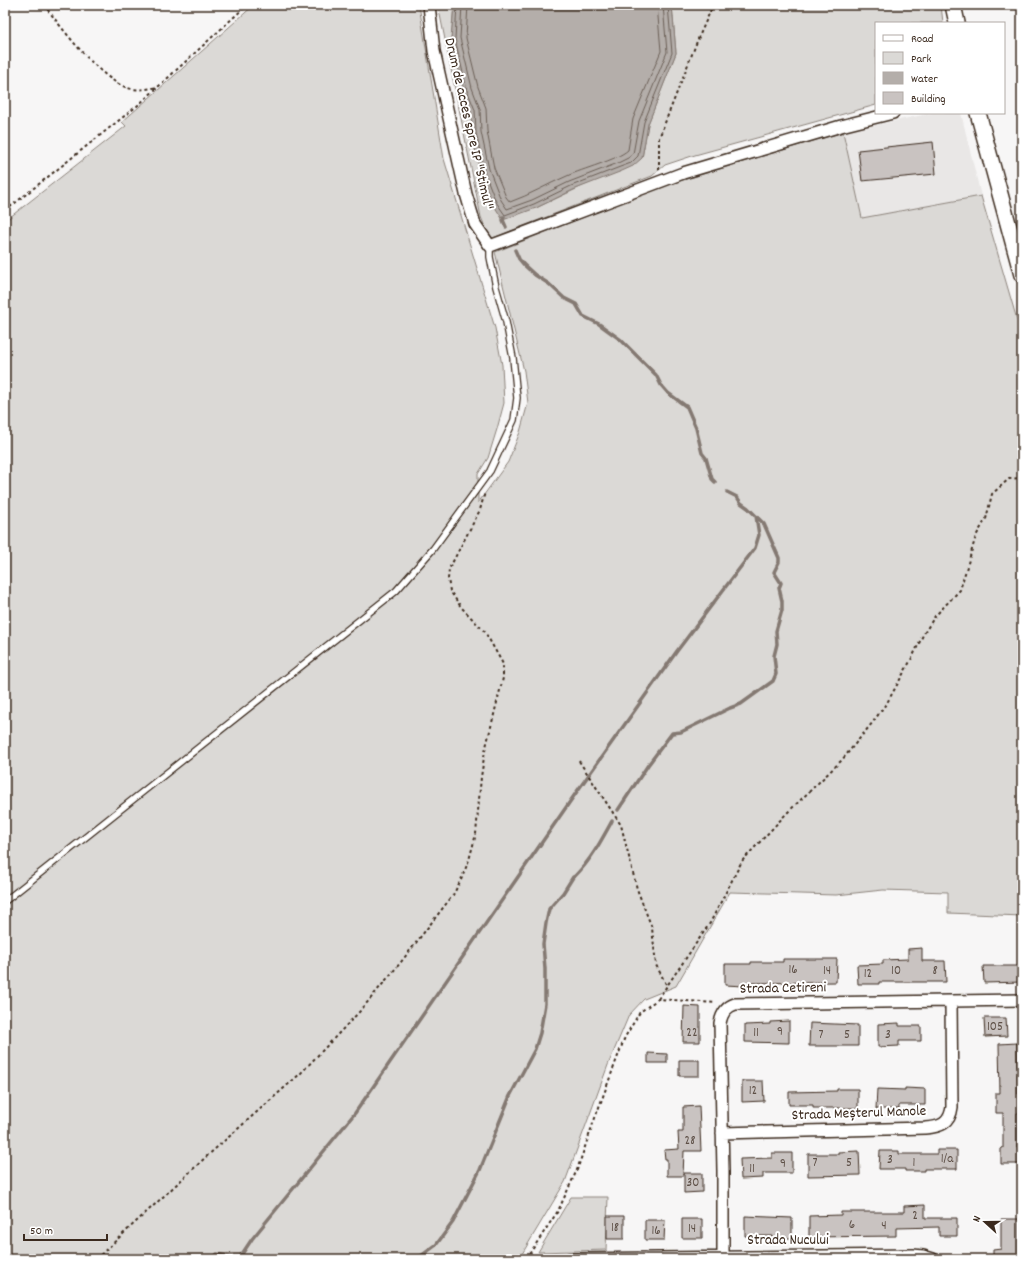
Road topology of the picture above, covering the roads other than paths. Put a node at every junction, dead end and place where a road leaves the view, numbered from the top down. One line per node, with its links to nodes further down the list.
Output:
1 (429, 5): 6 (street, Drum de acces spre IP "Stimul")
2 (953, 5): 3 (main road)
3 (957, 22)
4 (889, 114): 6 (street)
5 (978, 114): 7 (main road)
6 (490, 246): 8 (lane)
7 (1022, 275)
8 (5, 902)
9 (1022, 1000): 10 (street, Strada Cetireni)
10 (951, 1002): 11 (street, Strada Meșterul Manole); 11 (street, Strada Cetireni)
11 (722, 1133): 12 (street, Strada Cetireni)
12 (723, 1258): 13 (street, Strada Nucului); 14 (street, Strada Nucului)
13 (570, 1259)
14 (933, 1259)

